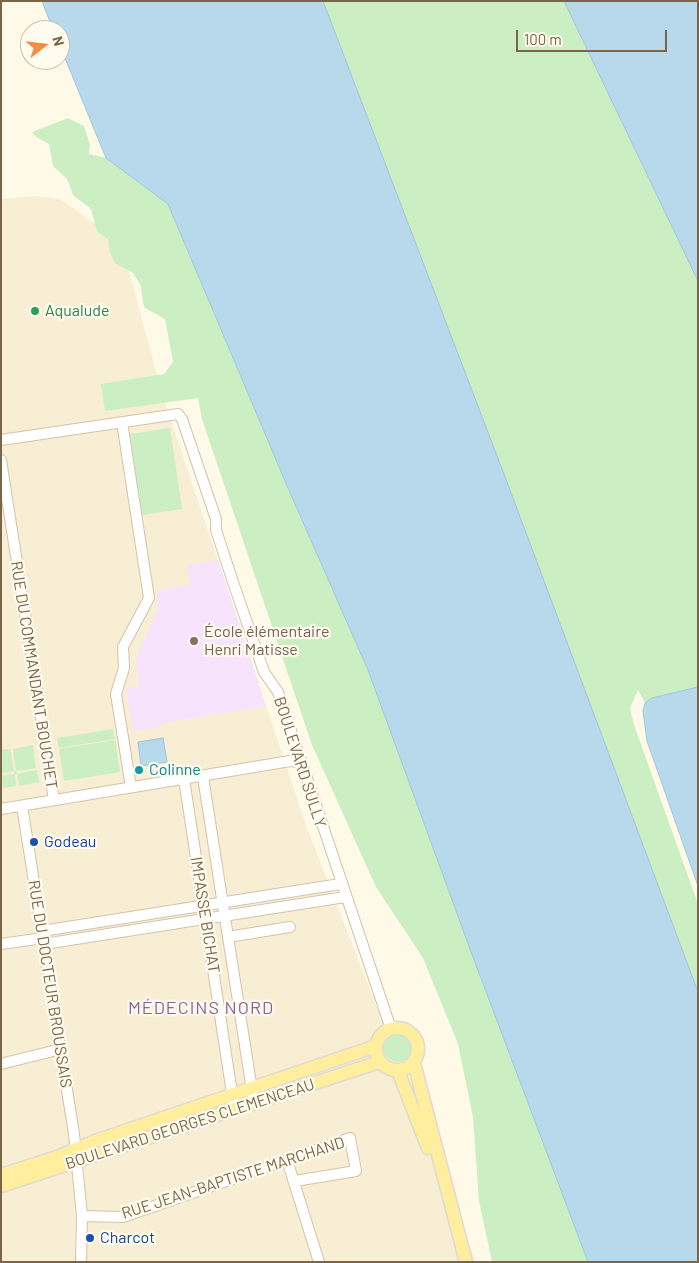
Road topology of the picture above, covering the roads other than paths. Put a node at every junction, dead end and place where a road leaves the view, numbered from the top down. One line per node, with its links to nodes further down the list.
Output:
1 (122, 422): 2 (street); 4 (street, BOULEVARD SULLY); 7 (street)
2 (1, 440)
3 (1, 460): 8 (street, RUE DU COMMANDANT BOUCHET)
4 (302, 767): 5 (street); 11 (street, BOULEVARD SULLY)
5 (203, 777): 6 (street); 13 (street, IMPASSE BICHAT)
6 (184, 780): 7 (street); 14 (street, IMPASSE BICHAT)
7 (131, 787): 8 (street)
8 (54, 800): 9 (street)
9 (22, 806): 10 (street); 19 (street, RUE DU DOCTEUR BROUSSAIS)
10 (1, 809)
11 (340, 884): 12 (street, BOULEVARD SULLY); 13 (street)
12 (345, 897): 15 (street); 21 (street, BOULEVARD SULLY)
13 (223, 902): 14 (street); 15 (street, IMPASSE BICHAT)
14 (204, 905): 16 (street, IMPASSE BICHAT); 19 (street)
15 (225, 916): 16 (street); 18 (street, IMPASSE BICHAT)
16 (206, 919): 19 (street); 29 (street, IMPASSE BICHAT)
17 (290, 927): 18 (street)
18 (228, 937): 28 (street, IMPASSE BICHAT)
19 (43, 938): 20 (street); 23 (street, RUE DU DOCTEUR BROUSSAIS)
20 (1, 944)
21 (391, 1029): 22 (main road); 25 (main road)
22 (376, 1046): 24 (main road); 28 (main road, BOULEVARD GEORGES CLEMENCEAU)
23 (61, 1049): 26 (street); 32 (street, RUE DU DOCTEUR BROUSSAIS)
24 (379, 1062): 27 (main road); 30 (main road, BOULEVARD GEORGES CLEMENCEAU)
25 (414, 1063): 27 (main road); 37 (main road)
26 (1, 1064)
27 (398, 1071): 37 (main road)
28 (252, 1088): 29 (main road, BOULEVARD GEORGES CLEMENCEAU); 30 (street, IMPASSE BICHAT)
29 (232, 1094): 31 (street, IMPASSE BICHAT); 32 (main road, BOULEVARD GEORGES CLEMENCEAU)
30 (254, 1103): 31 (main road, BOULEVARD GEORGES CLEMENCEAU)
31 (235, 1110): 32 (main road, BOULEVARD GEORGES CLEMENCEAU)
32 (76, 1156): 34 (main road, BOULEVARD GEORGES CLEMENCEAU); 36 (main road, BOULEVARD GEORGES CLEMENCEAU); 38 (street)
33 (288, 1160): 35 (street); 35 (street, RUE JEAN-BAPTISTE MARCHAND); 38 (street, RUE JEAN-BAPTISTE MARCHAND)
34 (1, 1175)
35 (295, 1181): 40 (street)
36 (1, 1186)
37 (451, 1212): 41 (main road)
38 (82, 1216): 39 (street)
39 (81, 1262)
40 (319, 1262)
41 (466, 1262)

